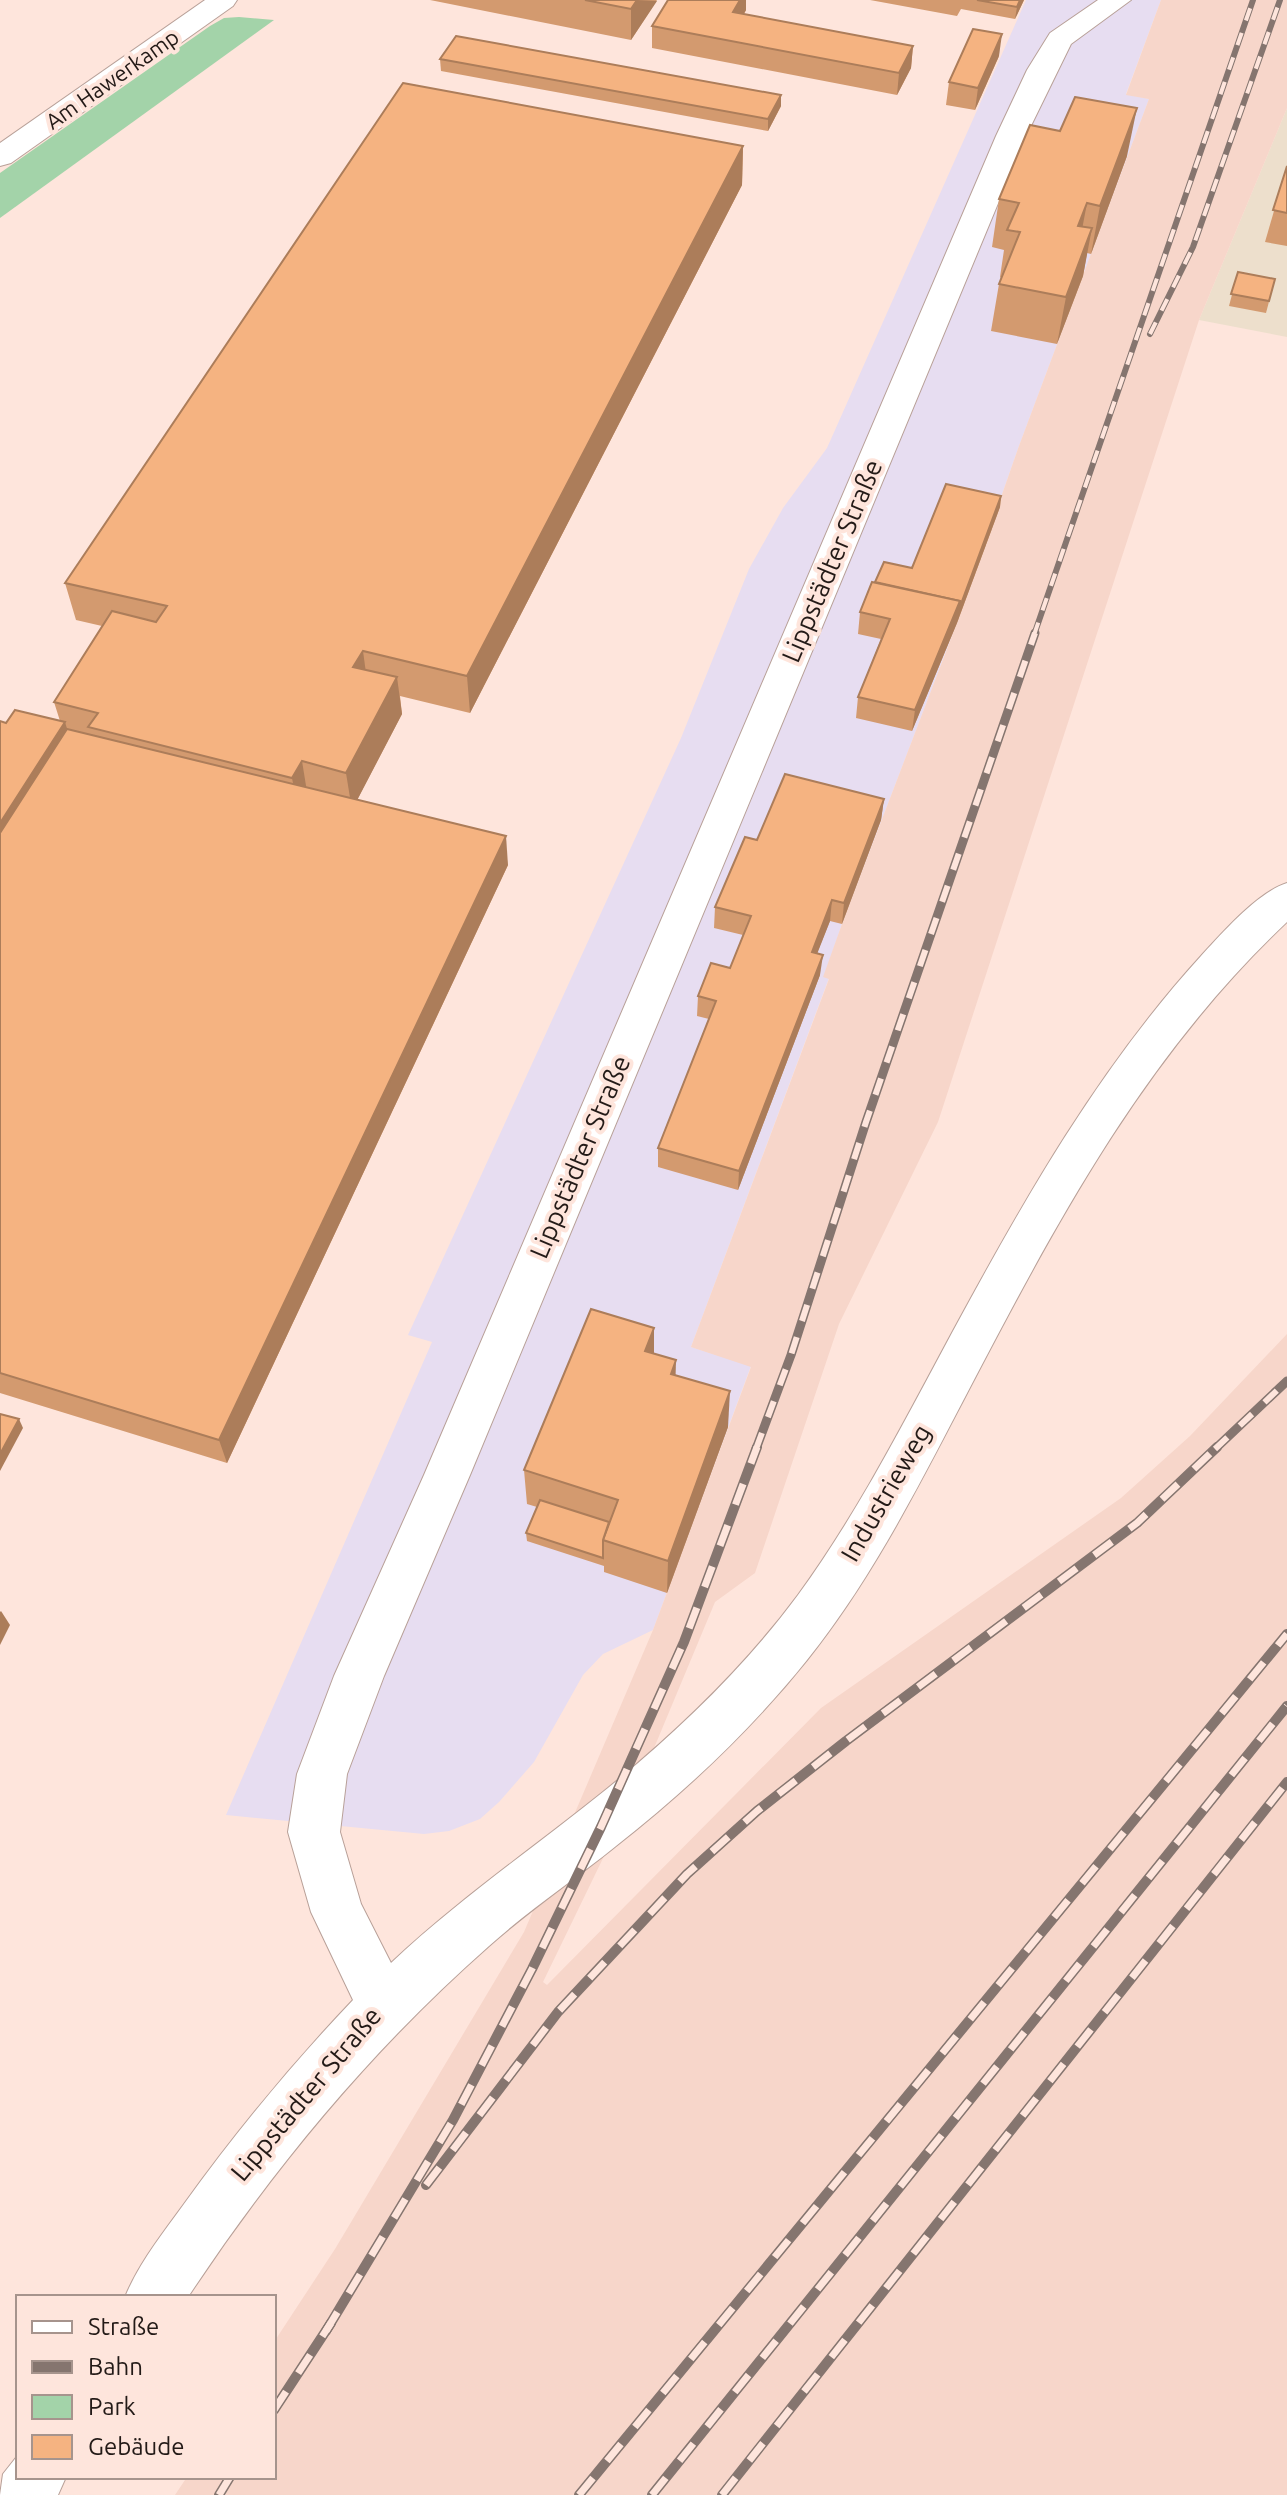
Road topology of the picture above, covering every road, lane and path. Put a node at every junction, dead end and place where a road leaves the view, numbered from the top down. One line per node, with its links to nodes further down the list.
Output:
1 (223, 0): 3 (street, Am Hawerkamp)
2 (1117, 0): 5 (street, Lippstädter Straße)
3 (0, 157)
4 (1287, 898): 5 (street, Industrieweg)
5 (384, 2005): 6 (street, Lippstädter Straße)
6 (155, 2295)

